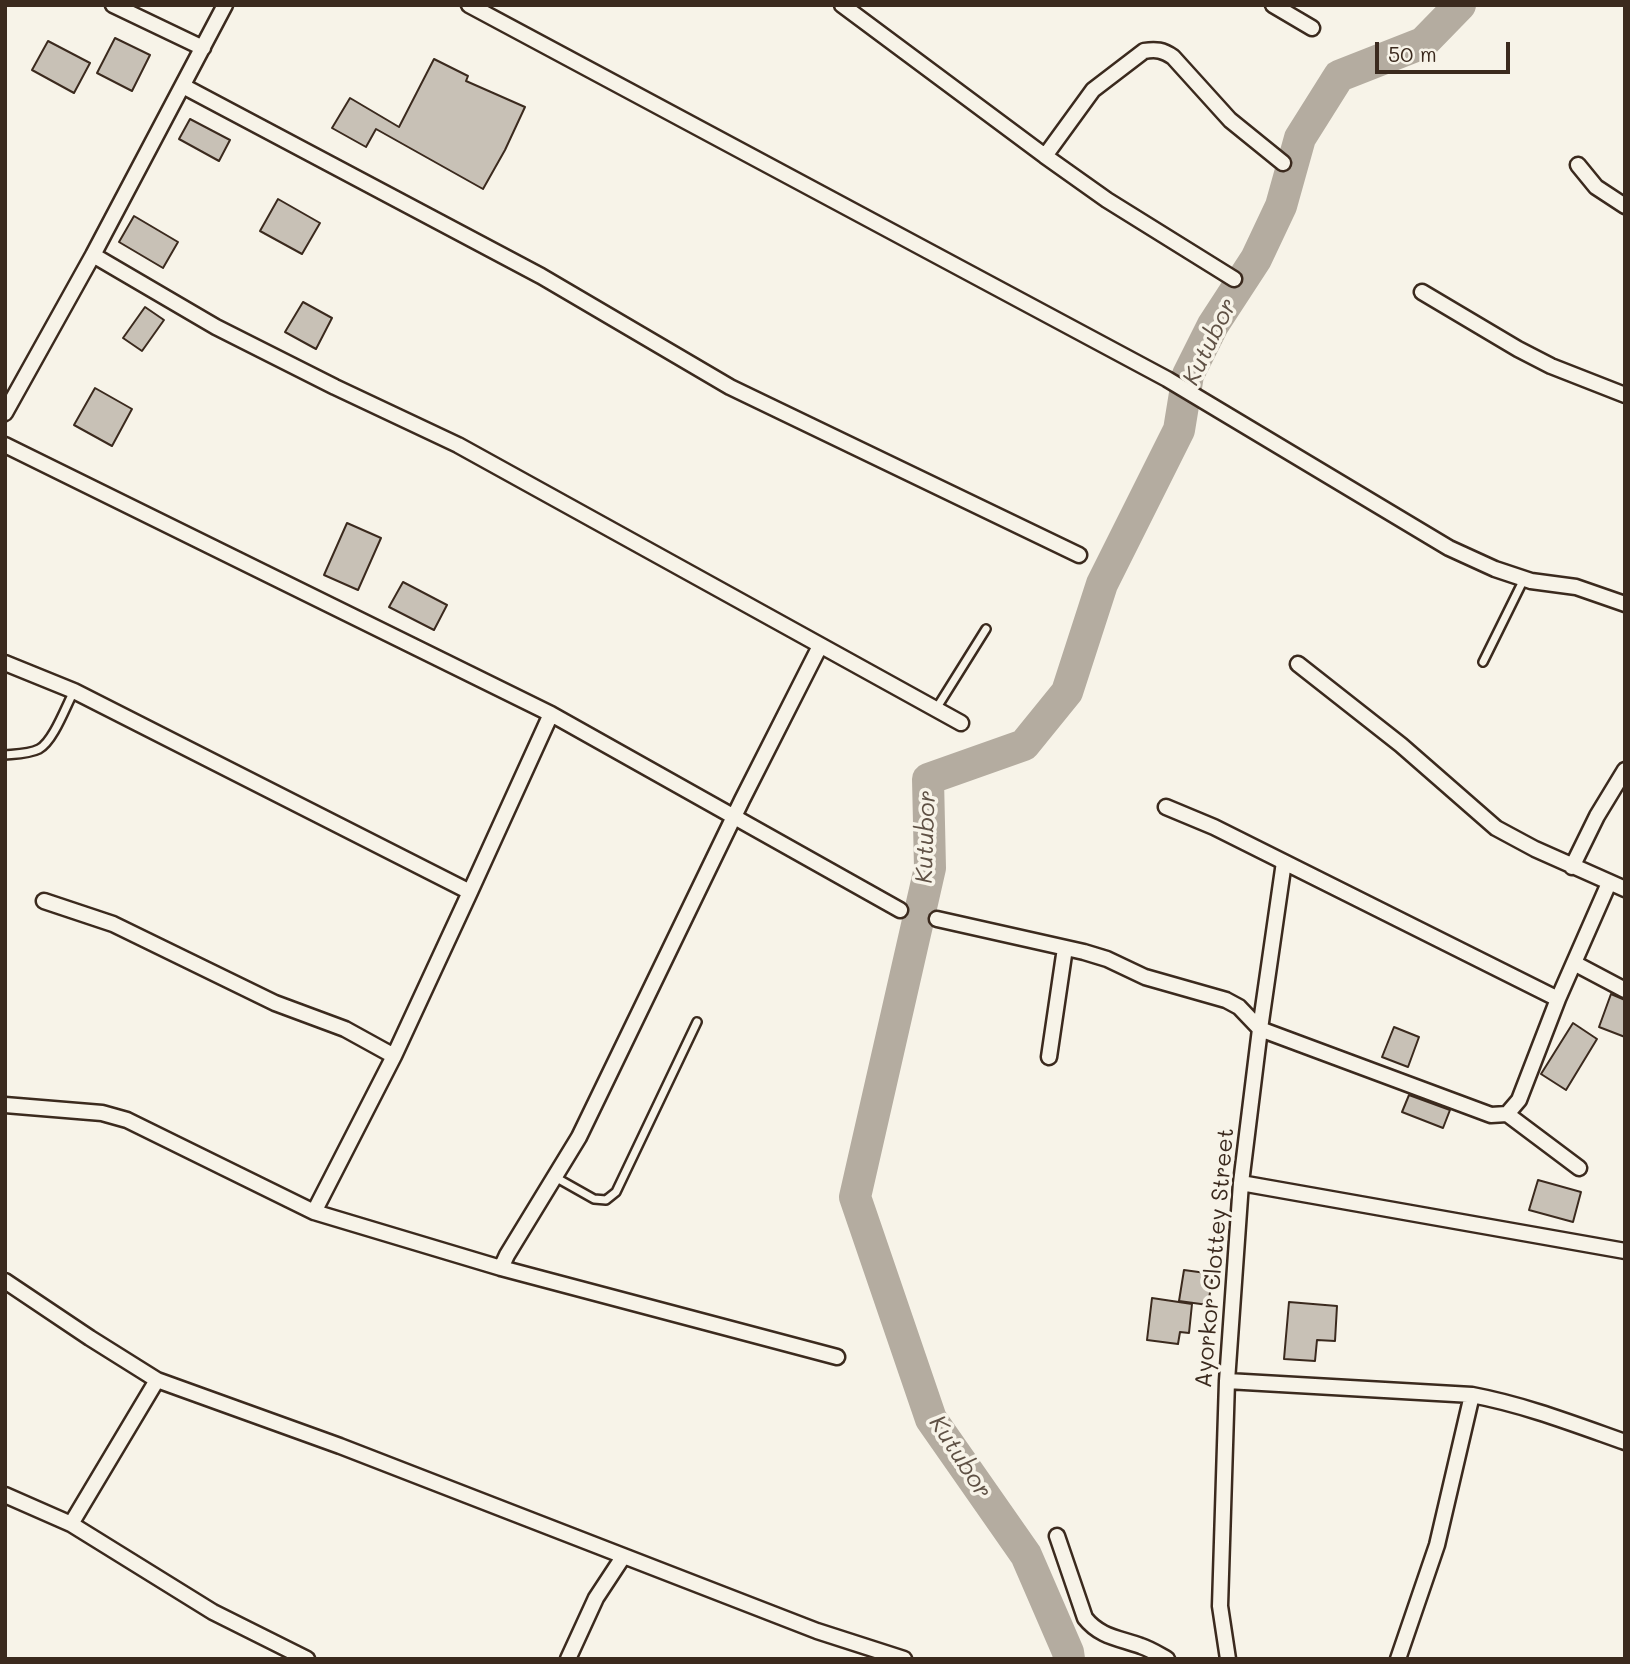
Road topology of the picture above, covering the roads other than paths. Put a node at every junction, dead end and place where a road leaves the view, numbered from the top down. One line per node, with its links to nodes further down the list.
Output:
1 (113, 5): 7 (street)
2 (225, 5): 7 (street)
3 (469, 5): 20 (street)
4 (842, 5): 9 (street)
5 (1273, 5): 6 (street)
6 (1312, 27)
7 (202, 48): 8 (street)
8 (183, 86): 13 (street); 19 (street)
9 (1045, 156): 10 (street); 14 (street)
10 (1283, 163)
11 (1578, 165): 12 (street)
12 (1625, 206)
13 (93, 255): 17 (street); 23 (street)
14 (1234, 279)
15 (1422, 292): 16 (street)
16 (1625, 395)
17 (5, 413)
18 (5, 445): 29 (street)
19 (1079, 555)
20 (1524, 579): 21 (street); 24 (lane)
21 (1625, 604)
22 (986, 629): 28 (lane)
23 (821, 646): 28 (street); 34 (street)
24 (1483, 662)
25 (5, 663): 27 (street)
26 (1298, 664): 36 (street)
27 (74, 691): 31 (lane); 39 (street)
28 (935, 709): 30 (street)
29 (551, 715): 34 (street); 39 (street)
30 (961, 723)
31 (5, 755)
32 (1625, 770): 36 (street)
33 (1166, 807): 35 (street)
34 (735, 817): 41 (street); 54 (street)
35 (1284, 862): 46 (street); 48 (street, Ayorkor Clottey Street)
36 (1572, 867): 37 (street)
37 (1609, 883): 38 (street); 44 (street)
38 (1625, 889)
39 (470, 892): 49 (street)
40 (44, 901): 49 (street)
41 (900, 910)
42 (937, 919): 43 (street)
43 (1065, 948): 48 (street); 50 (street)
44 (1574, 963): 45 (street); 46 (street)
45 (1625, 990)
46 (1558, 999): 52 (street)
47 (697, 1022): 54 (lane)
48 (1260, 1029): 52 (street); 55 (street, Ayorkor Clottey Street)
49 (394, 1056): 56 (street)
50 (1049, 1057)
51 (5, 1105): 56 (street)
52 (1507, 1114): 53 (street)
53 (1579, 1168)
54 (555, 1177): 58 (street)
55 (1241, 1183): 57 (street); 62 (street, Ayorkor Clottey Street)
56 (314, 1212): 58 (street)
57 (1625, 1251)
58 (501, 1268): 60 (street)
59 (5, 1281): 61 (street)
60 (837, 1357)
61 (157, 1380): 66 (street); 68 (street)
62 (1227, 1381): 63 (street); 73 (street, Ayorkor Clottey Street)
63 (1472, 1395): 64 (street); 74 (street)
64 (1625, 1442)
65 (5, 1495): 66 (street)
66 (71, 1524): 69 (street)
67 (1057, 1536): 72 (street)
68 (623, 1557): 70 (street); 71 (street)
69 (307, 1659)
70 (568, 1659)
71 (904, 1659)
72 (1167, 1659)
73 (1228, 1659)
74 (1398, 1659)

